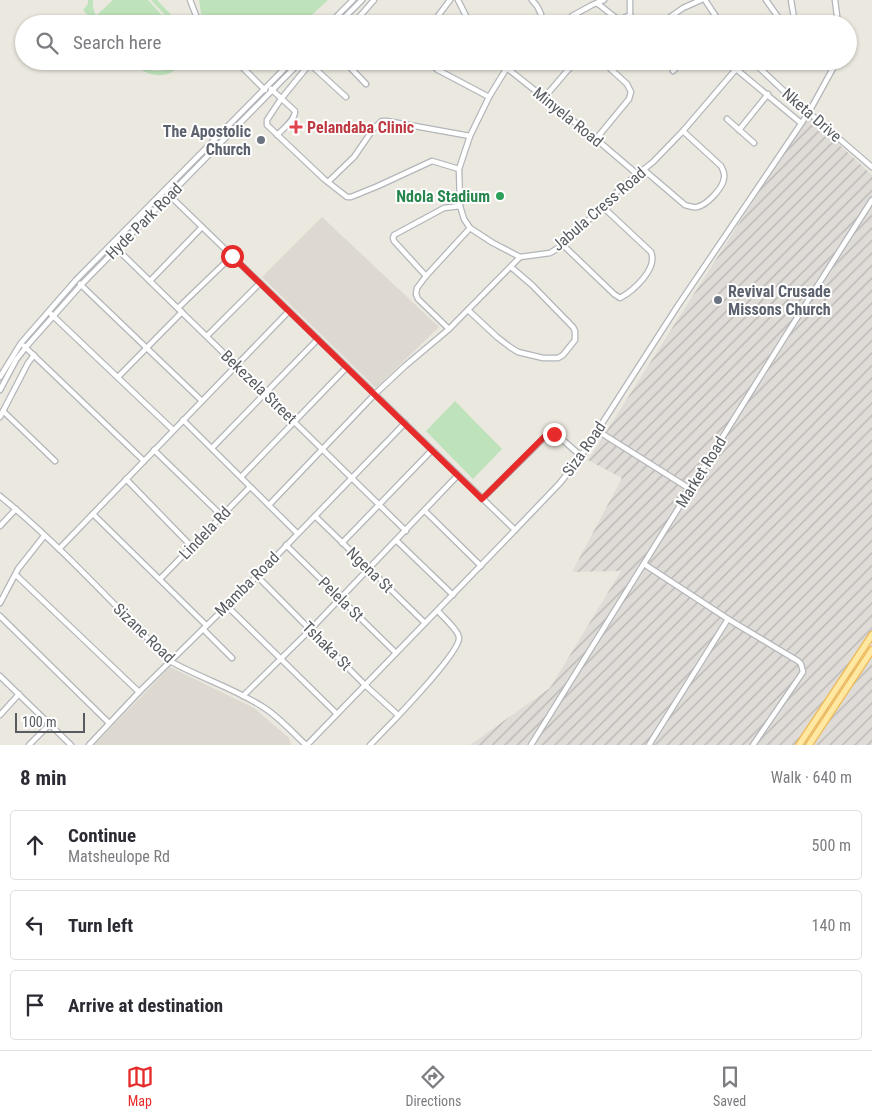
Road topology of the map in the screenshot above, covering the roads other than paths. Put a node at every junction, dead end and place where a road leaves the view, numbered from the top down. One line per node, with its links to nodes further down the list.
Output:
1 (190, 0): 17 (street)
2 (352, 0): 18 (street)
3 (362, 0): 19 (street)
4 (374, 0): 20 (street)
5 (450, 0): 21 (street)
6 (458, 0): 22 (street)
7 (532, 0): 23 (street)
8 (604, 0): 16 (street)
9 (630, 0): 26 (street)
10 (701, 0): 27 (street)
11 (705, 0): 28 (street)
12 (766, 0): 29 (street)
13 (791, 0): 30 (street)
14 (835, 0): 31 (street)
15 (590, 2): 16 (street); 24 (street)
16 (597, 3): 25 (street)
17 (196, 15)
18 (338, 15)
19 (347, 15)
20 (361, 15)
21 (439, 15)
22 (466, 15)
23 (540, 15)
24 (573, 15)
25 (612, 15)
26 (630, 15)
27 (673, 15)
28 (715, 15)
29 (777, 15)
30 (794, 15)
31 (837, 15)
32 (246, 70): 48 (street)
33 (283, 70): 48 (street, Hyde Park Road)
34 (293, 70): 49 (street, Hyde Park Road)
35 (304, 70): 53 (street)
36 (319, 70): 51 (street)
37 (353, 70): 47 (street)
38 (438, 70): 52 (street)
39 (505, 70): 52 (street)
40 (509, 70): 54 (street, Minyela Road)
41 (568, 70): 54 (street)
42 (612, 70): 62 (street)
43 (735, 70): 59 (street, Jabula Cress Road)
44 (737, 70): 50 (street)
45 (762, 70): 55 (street, Nketa Drive)
46 (832, 70): 55 (street, Siza Road)
47 (366, 84)
48 (266, 88): 49 (street); 69 (street, Hyde Park Road)
49 (271, 93): 53 (street); 70 (street, Hyde Park Road)
50 (768, 94): 57 (street); 58 (street)
51 (346, 97)
52 (490, 97): 61 (street)
53 (281, 98): 60 (street); 60 (street)
54 (544, 98): 62 (street, Minyela Road)
55 (809, 112): 57 (street, Siza Road); 64 (street, Nketa Drive)
56 (727, 119): 58 (street)
57 (801, 123): 113 (street, Siza Road)
58 (739, 130): 63 (street)
59 (683, 131): 66 (street, Jabula Cress Road); 66 (street)
60 (277, 135): 68 (street)
61 (470, 136): 65 (street); 68 (street)
62 (596, 139): 67 (street, Minyela Road)
63 (754, 143)
64 (872, 167)
65 (459, 169): 68 (street); 72 (street)
66 (644, 170): 67 (street, Jabula Cress Road)
67 (637, 174): 73 (street, Jabula Cress Road)
68 (328, 182)
69 (165, 191): 70 (street); 76 (street, Hyde Park Road)
70 (169, 195): 74 (street); 78 (street, Hyde Park Road)
71 (872, 200): 126 (street, Market Road)
72 (460, 206): 75 (street); 82 (street)
73 (603, 207): 77 (street, Jabula Cress Road); 77 (street)
74 (202, 227): 79 (street); 84 (street)
75 (470, 228): 80 (street); 82 (street)
76 (112, 244): 78 (street, Bekezela Street); 83 (street, Hyde Park Road)
77 (563, 245): 80 (street, Jabula Cress Road)
78 (116, 248): 84 (street, Bekezela Street); 86 (street, Hyde Park Road)
79 (232, 256): 85 (street); 87 (street)
80 (520, 257): 81 (street)
81 (510, 267): 88 (street); 88 (street)
82 (426, 276): 92 (street)
83 (76, 280): 86 (street); 89 (street, Hyde Park Road)
84 (150, 281): 87 (street, Bekezela Street)
85 (260, 283): 90 (street); 93 (street)
86 (81, 285): 91 (street, Hyde Park Road); 97 (street)
87 (180, 310): 93 (street, Bekezela Street); 97 (street)
88 (468, 310): 92 (street)
89 (48, 311): 91 (street); 95 (street, Hyde Park Road)
90 (289, 311): 94 (street); 99 (street)
91 (53, 316): 96 (street, Hyde Park Road); 101 (street)
92 (448, 330): 105 (street)
93 (207, 336): 99 (street, Bekezela Street)
94 (318, 339): 100 (street); 104 (street)
95 (21, 343): 96 (street); 102 (street, Hyde Park Road)
96 (26, 347): 98 (street); 103 (street, Hyde Park Road)
97 (146, 348): 101 (street); 106 (street)
98 (34, 355): 107 (street); 120 (street)
99 (236, 365): 104 (street, Bekezela Street); 106 (street)
100 (347, 367): 105 (street); 110 (street)
101 (118, 377): 112 (street)
102 (0, 378)
103 (0, 390)
104 (265, 393): 110 (street, Bekezela Street); 114 (street)
105 (375, 394): 111 (street); 115 (street)
106 (202, 401): 109 (street)
107 (3, 411): 108 (street); 119 (street)
108 (0, 416)
109 (183, 420): 112 (street); 114 (street)
110 (294, 422): 115 (street, Bekezela Street); 122 (street)
111 (405, 423): 117 (street); 123 (street, Mamba Road)
112 (173, 430): 116 (street)
113 (598, 431): 118 (street, Siza Road); 126 (street)
114 (212, 448): 122 (street)
115 (323, 449): 123 (street, Bekezela Street); 129 (street)
116 (154, 450): 120 (street); 134 (street)
117 (432, 450): 121 (street); 130 (street)
118 (581, 456): 128 (street); 137 (street, Siza Road)
119 (55, 461)
120 (144, 461): 124 (street)
121 (458, 475): 128 (street); 132 (street)
122 (241, 477): 125 (street)
123 (352, 478): 130 (street, Bekezela Street); 135 (street, Mamba Road)
124 (126, 479): 133 (street); 144 (street)
125 (250, 486): 129 (street); 134 (street, Lindela Rd)
126 (690, 489): 146 (street, Market Road)
127 (0, 496): 131 (street, Sizane Road)
128 (482, 499): 137 (street)
129 (269, 505): 139 (street)
130 (380, 505): 138 (street, Bekezela Street); 142 (street)
131 (16, 509): 136 (street); 140 (street, Sizane Road)
132 (425, 512): 138 (street); 147 (street)
133 (93, 514): 145 (street); 151 (street)
134 (222, 516): 144 (street, Lindela Rd)
135 (314, 516): 139 (street, Mamba Road); 142 (street, Ngena St)
136 (0, 526)
137 (515, 530): 147 (street, Siza Road)
138 (406, 531): 141 (street)
139 (297, 533): 143 (street, Mamba Road)
140 (44, 536): 145 (street, Sizane Road); 149 (street)
141 (396, 541): 148 (street); 152 (street)
142 (342, 544): 148 (street, Ngena St)
143 (286, 546): 150 (street, Mamba Road); 153 (street, Pelela St)
144 (192, 547): 151 (street, Lindela Rd)
145 (59, 549): 167 (street, Sizane Road)
146 (644, 564): 158 (street); 183 (street, Market Road)
147 (481, 566): 152 (street, Siza Road)
148 (369, 569): 153 (street); 159 (street, Ngena St)
149 (16, 575): 154 (street); 170 (street)
150 (257, 576): 155 (street, Mamba Road); 161 (street, Tshaka St)
151 (160, 579): 160 (street)
152 (453, 596): 156 (street, Siza Road)
153 (341, 598): 161 (street); 164 (street, Pelela St)
154 (0, 603)
155 (227, 606): 160 (street, Mamba Road); 166 (street)
156 (438, 611): 159 (street, Siza Road); 175 (street)
157 (0, 616): 176 (street)
158 (728, 619): 184 (street); 185 (street)
159 (425, 623): 164 (street, Siza Road)
160 (204, 627): 165 (street); 167 (street, Mamba Road)
161 (310, 630): 166 (street); 169 (street, Tshaka St)
162 (872, 636): 186 (main road)
163 (872, 650): 187 (main road)
164 (396, 653): 169 (street, Siza Road)
165 (232, 658)
166 (281, 660): 172 (street); 173 (street)
167 (170, 661): 170 (street, Mamba Road); 172 (street, Sizane Road)
168 (0, 676): 171 (street)
169 (365, 684): 173 (street, Siza Road); 175 (street, Tshaka St)
170 (139, 692): 176 (street, Mamba Road)
171 (19, 694): 174 (street); 177 (street)
172 (243, 696): 181 (street, Sizane Road)
173 (337, 714): 181 (street, Siza Road)
174 (0, 715)
175 (398, 716): 182 (street)
176 (109, 723): 180 (street, Mamba Road)
177 (50, 724): 178 (street); 179 (street)
178 (29, 745)
179 (71, 745)
180 (89, 745)
181 (306, 745)
182 (370, 745)
183 (532, 745)
184 (649, 745)
185 (753, 745)
186 (799, 745)
187 (809, 745)

